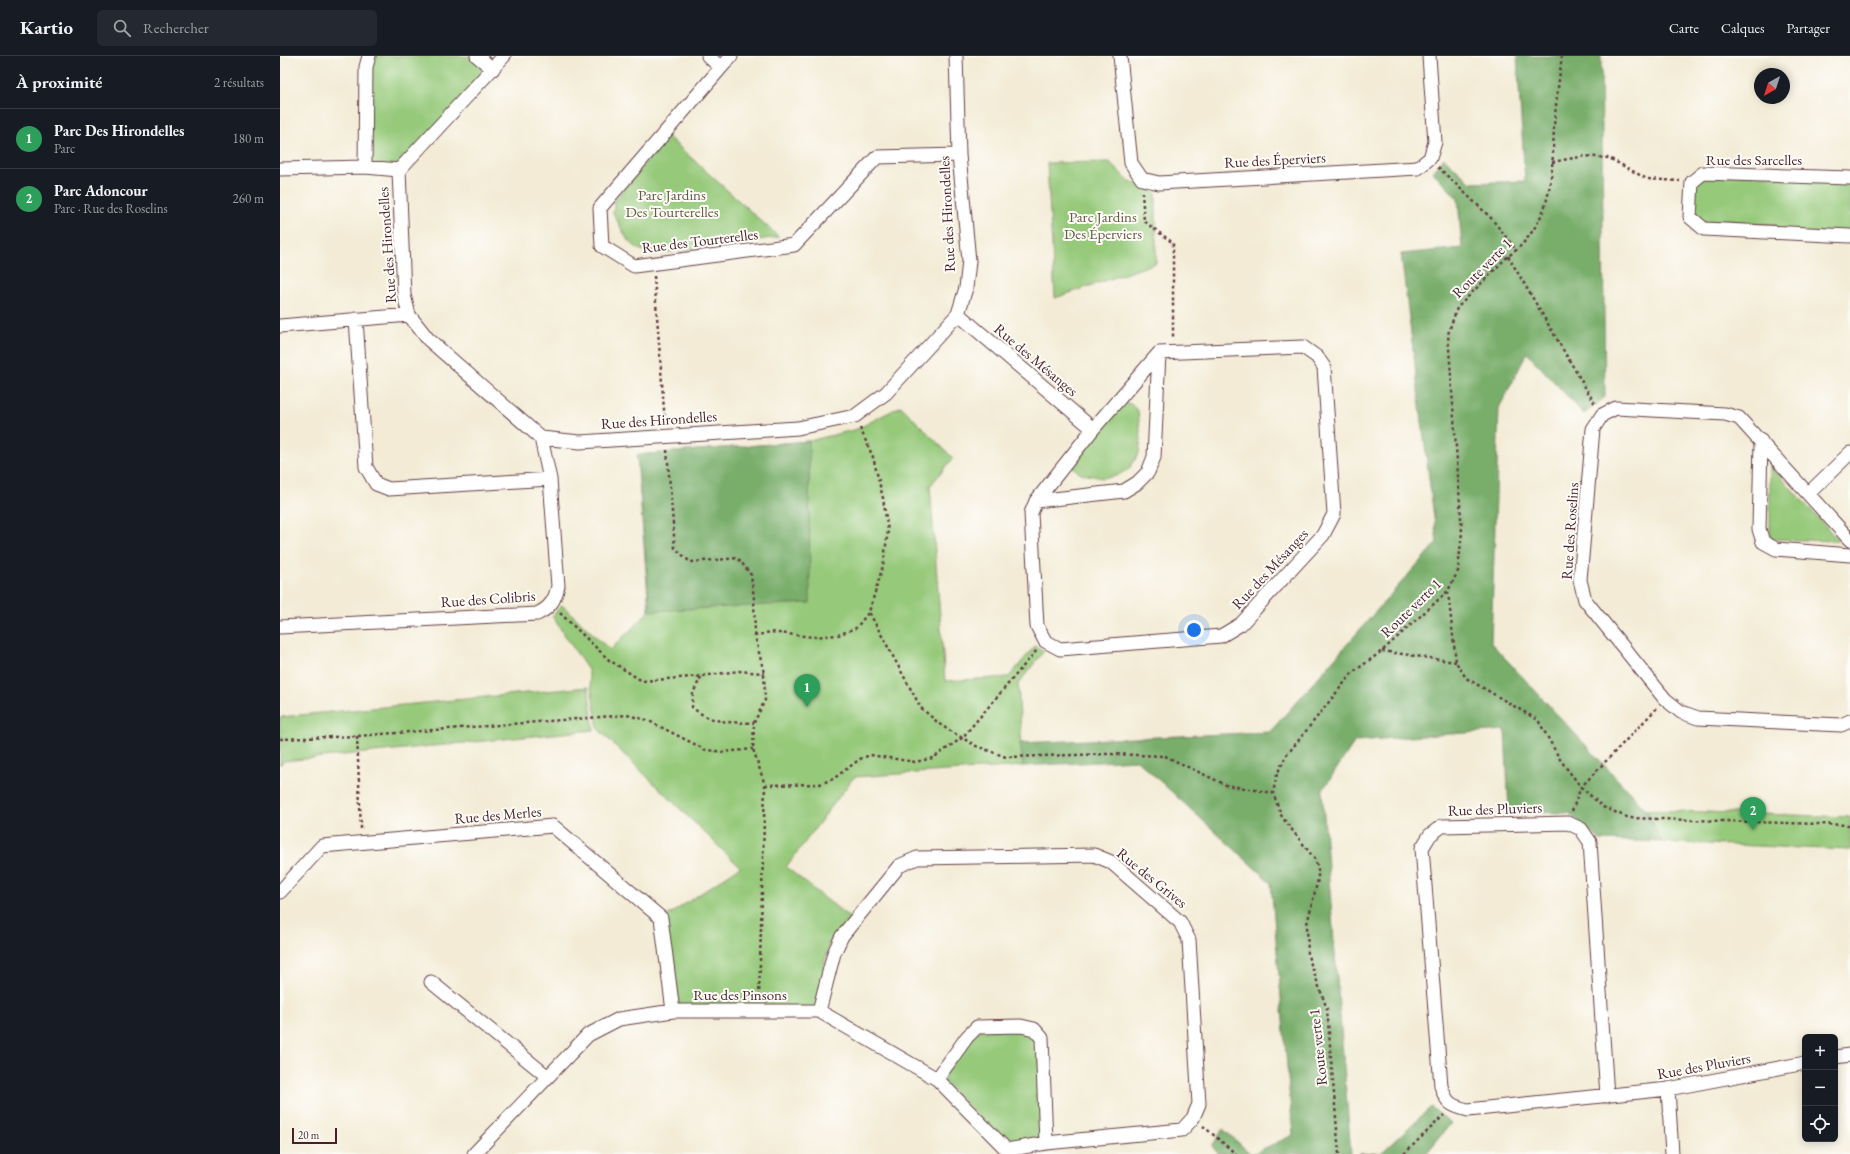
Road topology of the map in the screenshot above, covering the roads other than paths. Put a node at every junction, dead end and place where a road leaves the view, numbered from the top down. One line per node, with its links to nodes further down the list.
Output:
1 (369, 56): 12 (street)
2 (477, 56): 10 (street)
3 (504, 56): 10 (street, Rue des Hirondelles)
4 (708, 56): 9 (street)
5 (731, 56): 9 (street, Rue des Tourterelles)
6 (956, 56): 11 (street, Rue des Hirondelles)
7 (1120, 56): 8 (street, Rue des Éperviers)
8 (1429, 56)
9 (720, 67): 11 (street, Rue des Tourterelles)
10 (493, 69): 14 (street, Rue des Hirondelles)
11 (959, 155): 17 (street, Rue des Hirondelles)
12 (365, 167): 13 (street); 14 (street)
13 (280, 169)
14 (399, 170): 18 (street, Rue des Hirondelles)
15 (1850, 178): 16 (street, Rue des Sarcelles)
16 (1850, 236)
17 (958, 314): 22 (street, Rue des Mésanges); 23 (street, Rue des Hirondelles)
18 (409, 315): 19 (street); 23 (street, Rue des Hirondelles)
19 (356, 319): 20 (street); 26 (street)
20 (280, 326)
21 (1159, 353): 22 (street); 28 (street); 28 (street, Rue des Mésanges)
22 (1093, 429): 28 (street)
23 (541, 438): 26 (street, Rue des Colibris)
24 (1761, 441): 27 (street); 30 (street); 32 (street, Rue des Roselins)
25 (1850, 453): 27 (street)
26 (550, 479): 31 (street, Rue des Colibris)
27 (1809, 493): 29 (street)
28 (1036, 501)
29 (1850, 540)
30 (1850, 555)
31 (280, 626)
32 (1850, 721)
33 (280, 892): 35 (street, Rue des Merles)
34 (431, 982): 40 (street)
35 (673, 1011): 36 (street, Rue des Pinsons); 40 (street, Rue des Pinsons)
36 (819, 1011): 41 (street, Rue des Pinsons); 44 (street, Rue des Grives)
37 (1850, 1054): 38 (street)
38 (1838, 1056)
39 (1802, 1064): 42 (street, Rue des Pluviers)
40 (548, 1077): 46 (street, Rue des Pinsons)
41 (937, 1079): 44 (street); 45 (street, Rue des Pinsons)
42 (1668, 1089): 43 (street, Rue des Pluviers); 47 (street)
43 (1607, 1096): 43 (street, Rue des Pluviers)
44 (1046, 1143): 45 (street, Rue des Pinsons)
45 (1007, 1152)
46 (474, 1154)
47 (1672, 1154)

